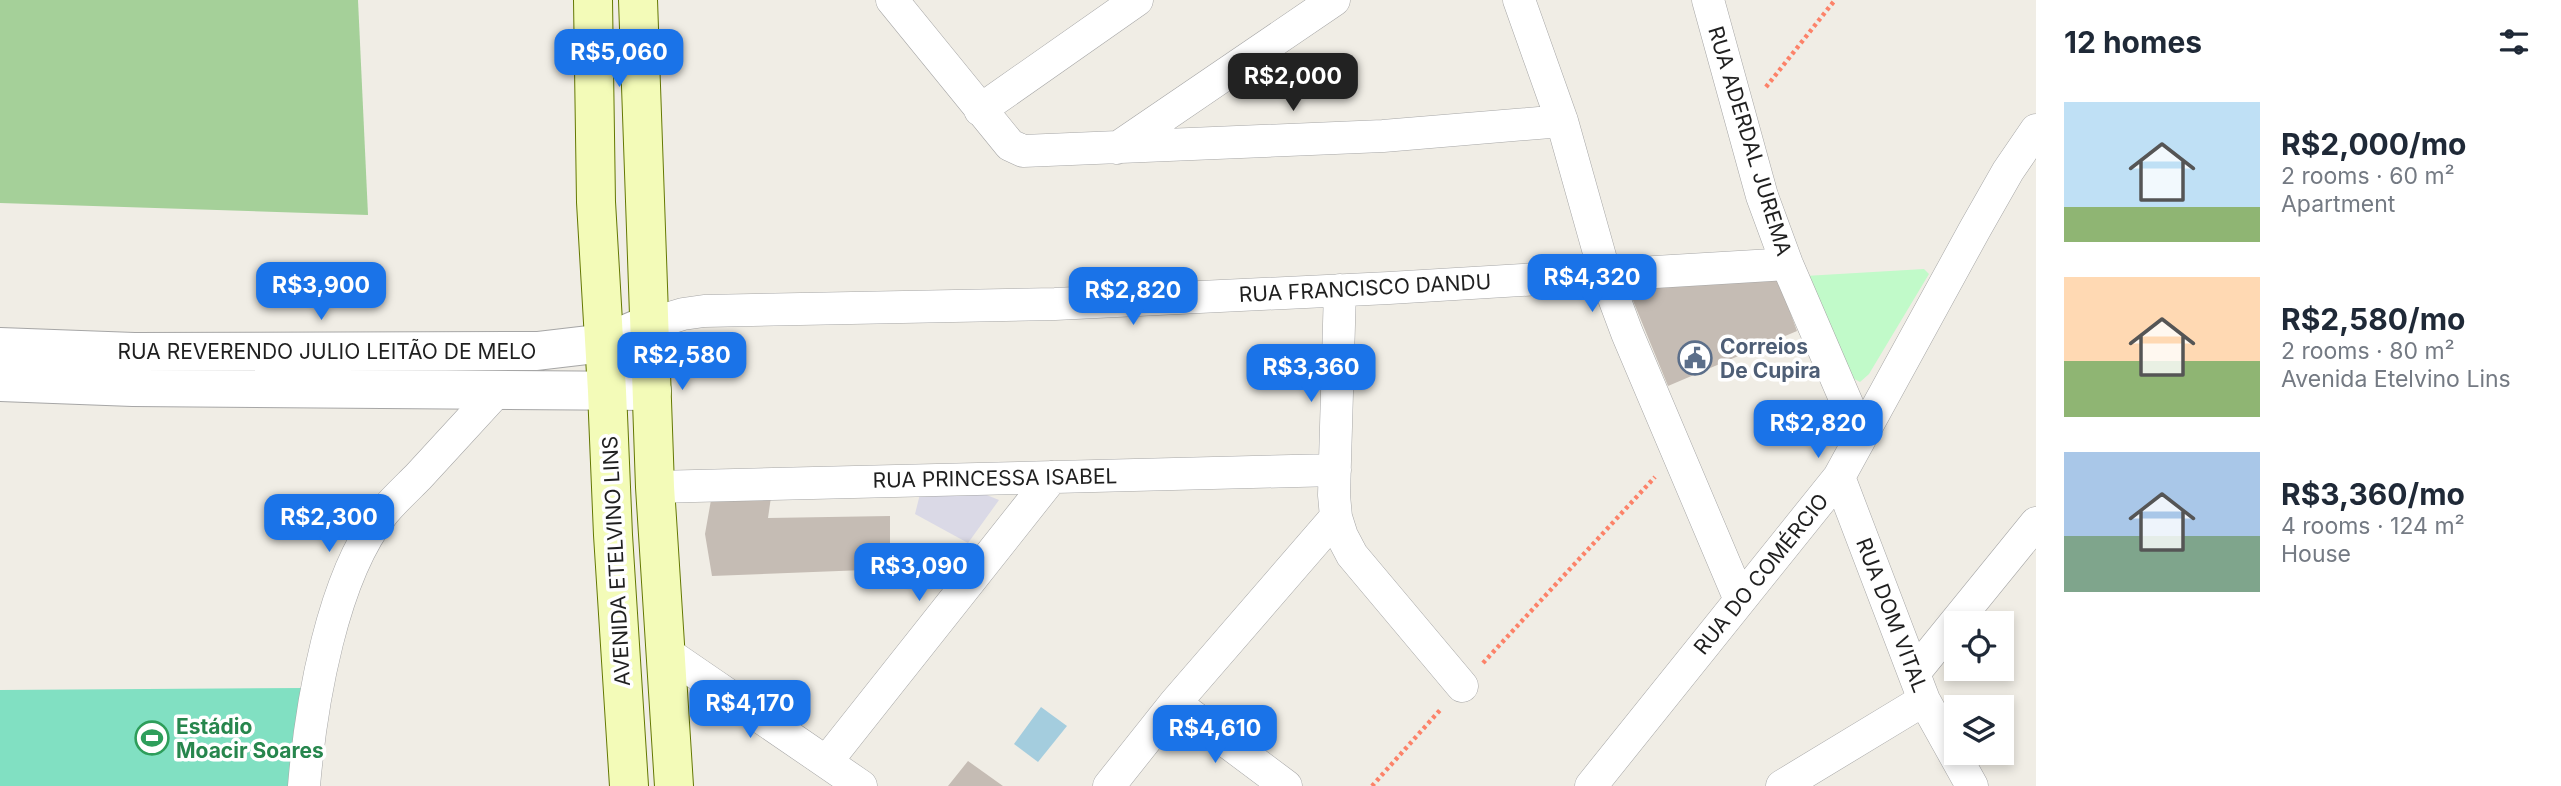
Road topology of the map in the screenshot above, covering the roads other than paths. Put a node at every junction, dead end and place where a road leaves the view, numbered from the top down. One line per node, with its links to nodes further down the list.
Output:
1 (593, 0): 9 (main road, AVENIDA ETELVINO LINS)
2 (638, 0): 8 (main road, AVENIDA ETELVINO LINS)
3 (892, 0): 10 (street)
4 (1137, 0): 10 (street)
5 (1334, 0): 13 (street)
6 (1520, 0): 11 (street)
7 (1708, 0): 14 (street, RUA ADERDAL JUREMA)
8 (640, 59): 9 (main road); 17 (main road, AVENIDA ETELVINO LINS)
9 (596, 60): 18 (main road, AVENIDA ETELVINO LINS)
10 (980, 110): 13 (street)
11 (1562, 121): 13 (street); 15 (street)
12 (2036, 130): 24 (street, RUA DO COMÉRCIO)
13 (1117, 148)
14 (1787, 264): 15 (street, RUA FRANCISCO DANDU); 24 (street, RUA ADERDAL JUREMA)
15 (1605, 274): 16 (street, RUA FRANCISCO DANDU); 31 (street)
16 (1340, 290): 17 (street, RUA FRANCISCO DANDU); 25 (street)
17 (650, 324): 18 (street, RUA REVERENDO JULIO LEITÃO DE MELO); 23 (main road, AVENIDA ETELVINO LINS)
18 (605, 343): 19 (street, RUA REVERENDO JULIO LEITÃO DE MELO); 22 (main road, AVENIDA ETELVINO LINS)
19 (0, 347)
20 (0, 382): 21 (street, RUA REVERENDO JULIO LEITÃO DE MELO)
21 (498, 390): 22 (street, RUA REVERENDO JULIO LEITÃO DE MELO); 37 (street)
22 (607, 391): 23 (street, RUA REVERENDO JULIO LEITÃO DE MELO); 38 (main road, AVENIDA ETELVINO LINS)
23 (652, 391): 28 (main road, AVENIDA ETELVINO LINS)
24 (1861, 436): 27 (street, RUA DO COMÉRCIO)
25 (1335, 470): 26 (street, RUA PRINCESSA ISABEL); 29 (street)
26 (1052, 477): 28 (street, RUA PRINCESSA ISABEL); 36 (street)
27 (1839, 477): 31 (street, RUA DO COMÉRCIO); 34 (street, RUA DOM VITAL)
28 (655, 487): 32 (main road, AVENIDA ETELVINO LINS)
29 (1336, 517): 33 (street); 35 (street)
30 (2036, 523): 34 (street)
31 (1740, 600): 43 (street, RUA DO COMÉRCIO)
32 (667, 653): 36 (street); 39 (main road, AVENIDA ETELVINO LINS)
33 (1462, 686)
34 (1920, 686): 44 (street); 45 (street, RUA DOM VITAL)
35 (1175, 703): 41 (street); 42 (street)
36 (827, 761): 40 (street)
37 (304, 786)
38 (629, 786)
39 (674, 786)
40 (861, 786)
41 (1109, 786)
42 (1286, 786)
43 (1591, 786)
44 (1782, 786)
45 (1972, 786)

